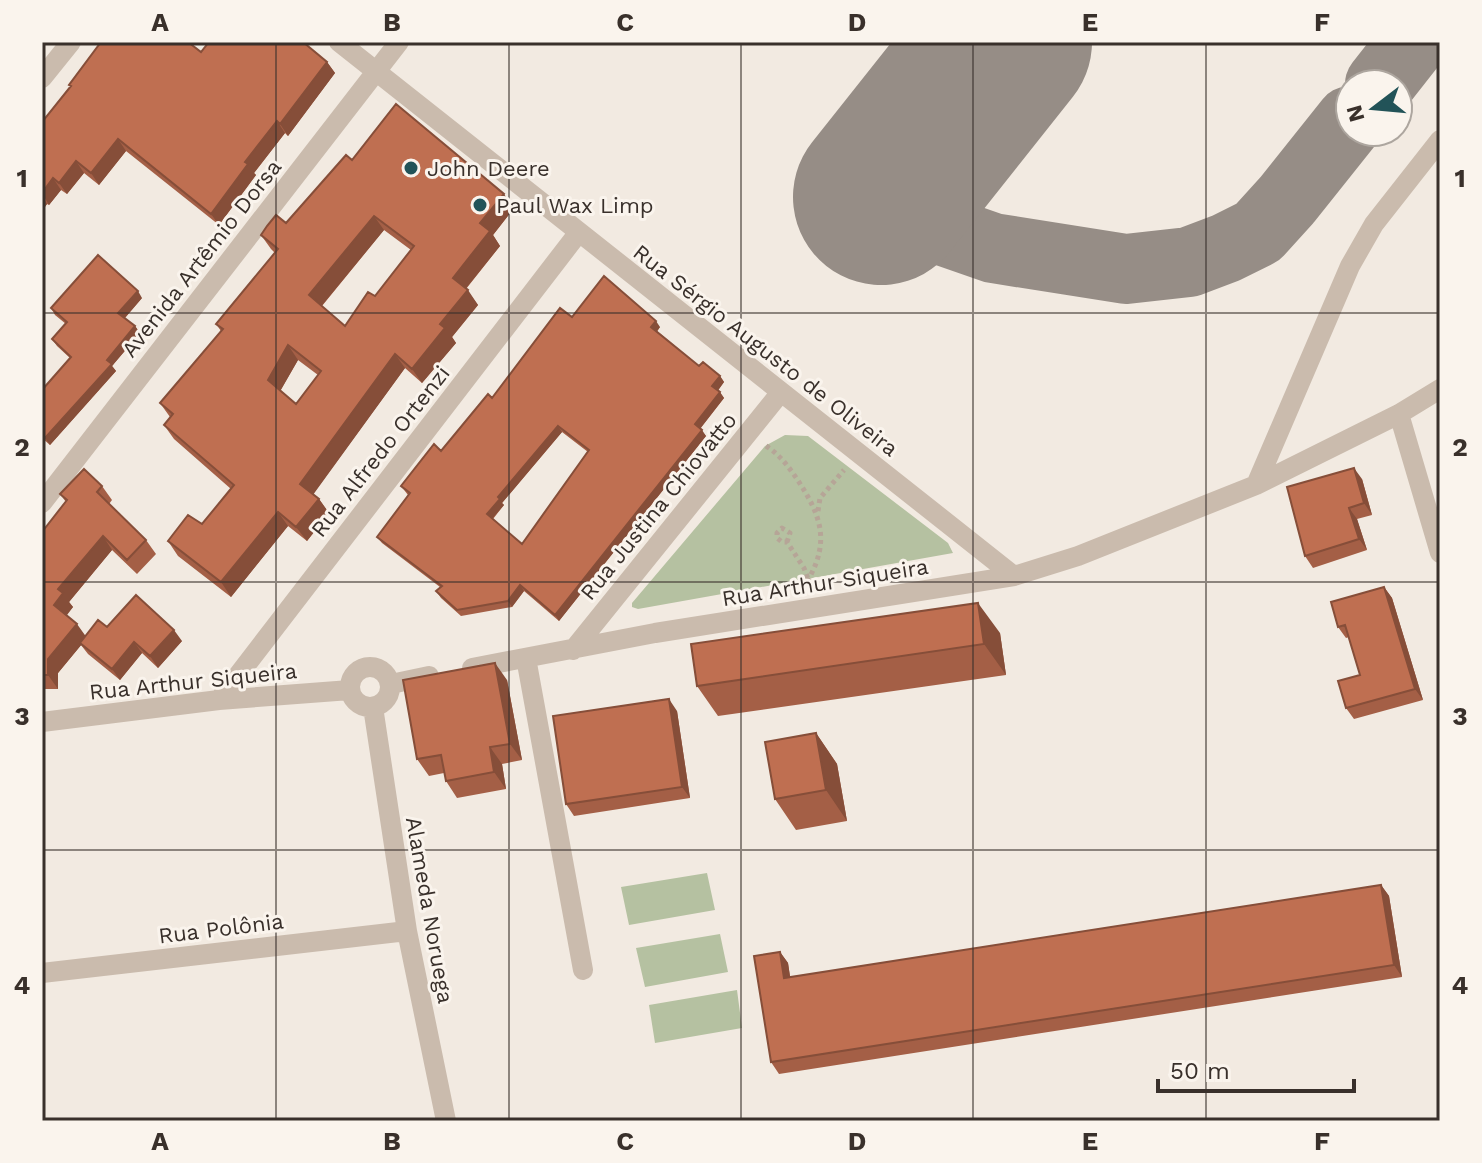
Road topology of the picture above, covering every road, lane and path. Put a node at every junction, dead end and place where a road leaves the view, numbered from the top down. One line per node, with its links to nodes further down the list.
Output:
1 (71, 42): 5 (street)
2 (339, 42): 4 (street, Rua Sérgio Augusto de Oliveira)
3 (399, 42): 4 (street, Avenida Artêmio Dorsa)
4 (376, 72): 7 (street, Rua Sérgio Augusto de Oliveira); 14 (street, Avenida Artêmio Dorsa)
5 (42, 78)
6 (1440, 140): 13 (street)
7 (579, 232): 9 (street, Rua Sérgio Augusto de Oliveira); 23 (street, Rua Alfredo Ortenzi)
8 (1440, 389): 10 (street, Rua Arthur Siqueira)
9 (781, 392): 18 (street, Rua Sérgio Augusto de Oliveira); 19 (street, Rua Justina Chiovatto)
10 (1399, 414): 13 (street, Rua Arthur Siqueira); 17 (street)
11 (765, 446): 15 (path)
12 (847, 466): 15 (path)
13 (1256, 485): 18 (street, Rua Arthur Siqueira)
14 (42, 503)
15 (819, 517): 16 (path)
16 (787, 542)
17 (1440, 553)
18 (1014, 576): 19 (street, Rua Arthur Siqueira)
19 (573, 650): 20 (street, Rua Arthur Siqueira)
20 (526, 658): 21 (street, Rua Arthur Siqueira); 27 (street)
21 (391, 684): 22 (street); 24 (street)
22 (350, 690): 23 (street, Rua Arthur Siqueira); 24 (street)
23 (219, 700): 25 (street, Rua Arthur Siqueira)
24 (373, 707): 26 (street, Alameda Noruega)
25 (42, 722)
26 (407, 931): 28 (street, Rua Polônia); 29 (street, Alameda Noruega)
27 (583, 970)
28 (42, 973)
29 (446, 1121)

